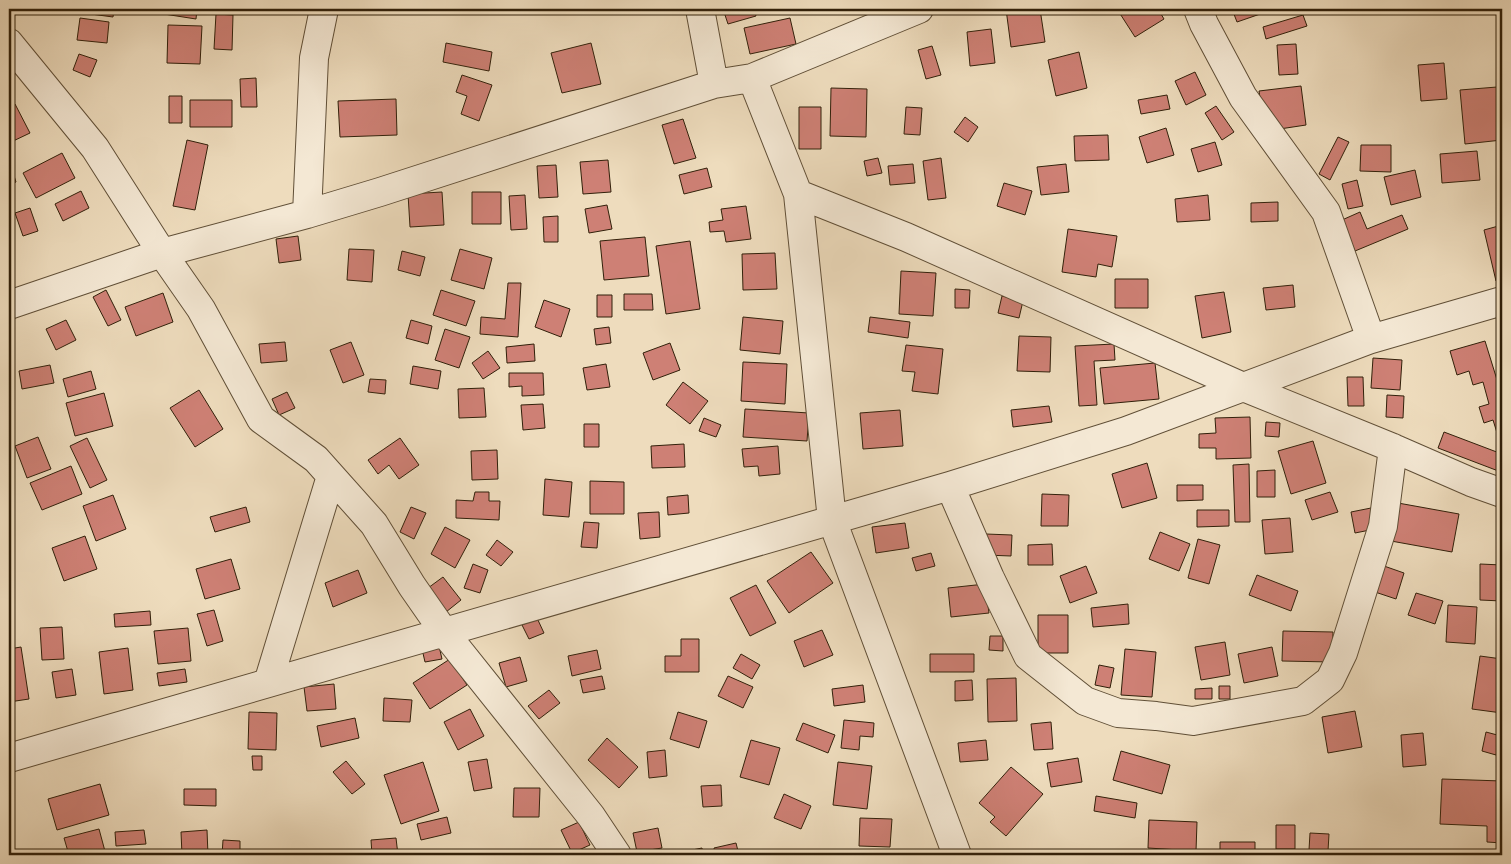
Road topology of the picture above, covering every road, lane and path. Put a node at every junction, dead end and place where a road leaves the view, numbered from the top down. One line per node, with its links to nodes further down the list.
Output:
1 (324, 9): 9 (street)
2 (700, 9): 7 (street)
3 (918, 9): 6 (street)
4 (1198, 9): 13 (street)
5 (9, 43): 10 (street)
6 (752, 78): 7 (street); 8 (street)
7 (714, 84): 9 (street)
8 (798, 194): 14 (street); 19 (street)
9 (307, 214): 10 (street)
10 (162, 253): 12 (street); 16 (street)
11 (1502, 301): 13 (street)
12 (9, 305)
13 (1371, 338): 14 (street)
14 (1241, 386): 15 (street); 17 (street)
15 (1393, 448): 17 (street); 18 (street)
16 (331, 476): 20 (street); 21 (street)
17 (950, 486): 19 (street)
18 (1502, 493)
19 (832, 520): 20 (street); 24 (street)
20 (444, 632): 21 (street); 23 (street)
21 (268, 683): 22 (street)
22 (9, 758)
23 (617, 855)
24 (957, 855)

